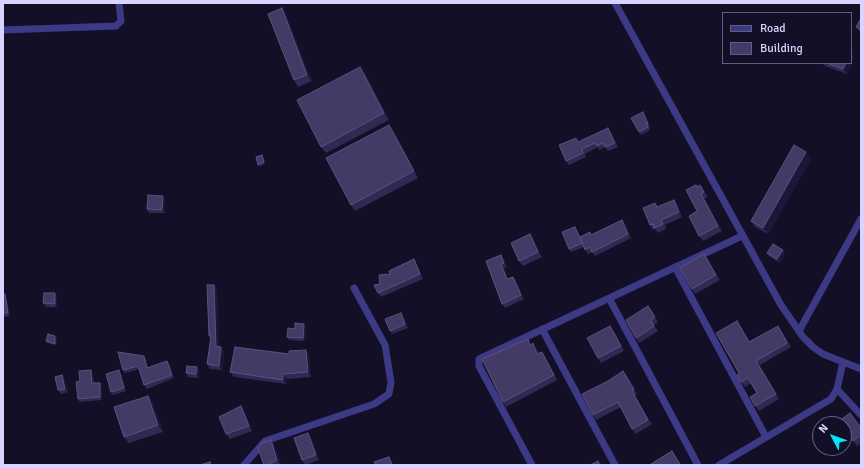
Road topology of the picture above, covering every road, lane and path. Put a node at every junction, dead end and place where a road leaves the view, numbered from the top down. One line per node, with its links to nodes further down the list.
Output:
1 (119, 3): 3 (street)
2 (615, 3): 5 (street)
3 (3, 30)
4 (861, 219): 10 (street)
5 (742, 236): 6 (street); 10 (street)
6 (675, 267): 8 (street); 15 (street)
7 (354, 288): 17 (street)
8 (609, 298): 9 (street); 20 (street)
9 (542, 329): 18 (street); 19 (street)
10 (799, 331): 11 (street)
11 (843, 362): 12 (street); 13 (street)
12 (860, 367)
13 (837, 388): 14 (street); 15 (street)
14 (861, 415)
15 (766, 438): 16 (street)
16 (732, 462): 21 (street)
17 (244, 465)
18 (532, 465)
19 (615, 465)
20 (698, 465)
21 (719, 465)

